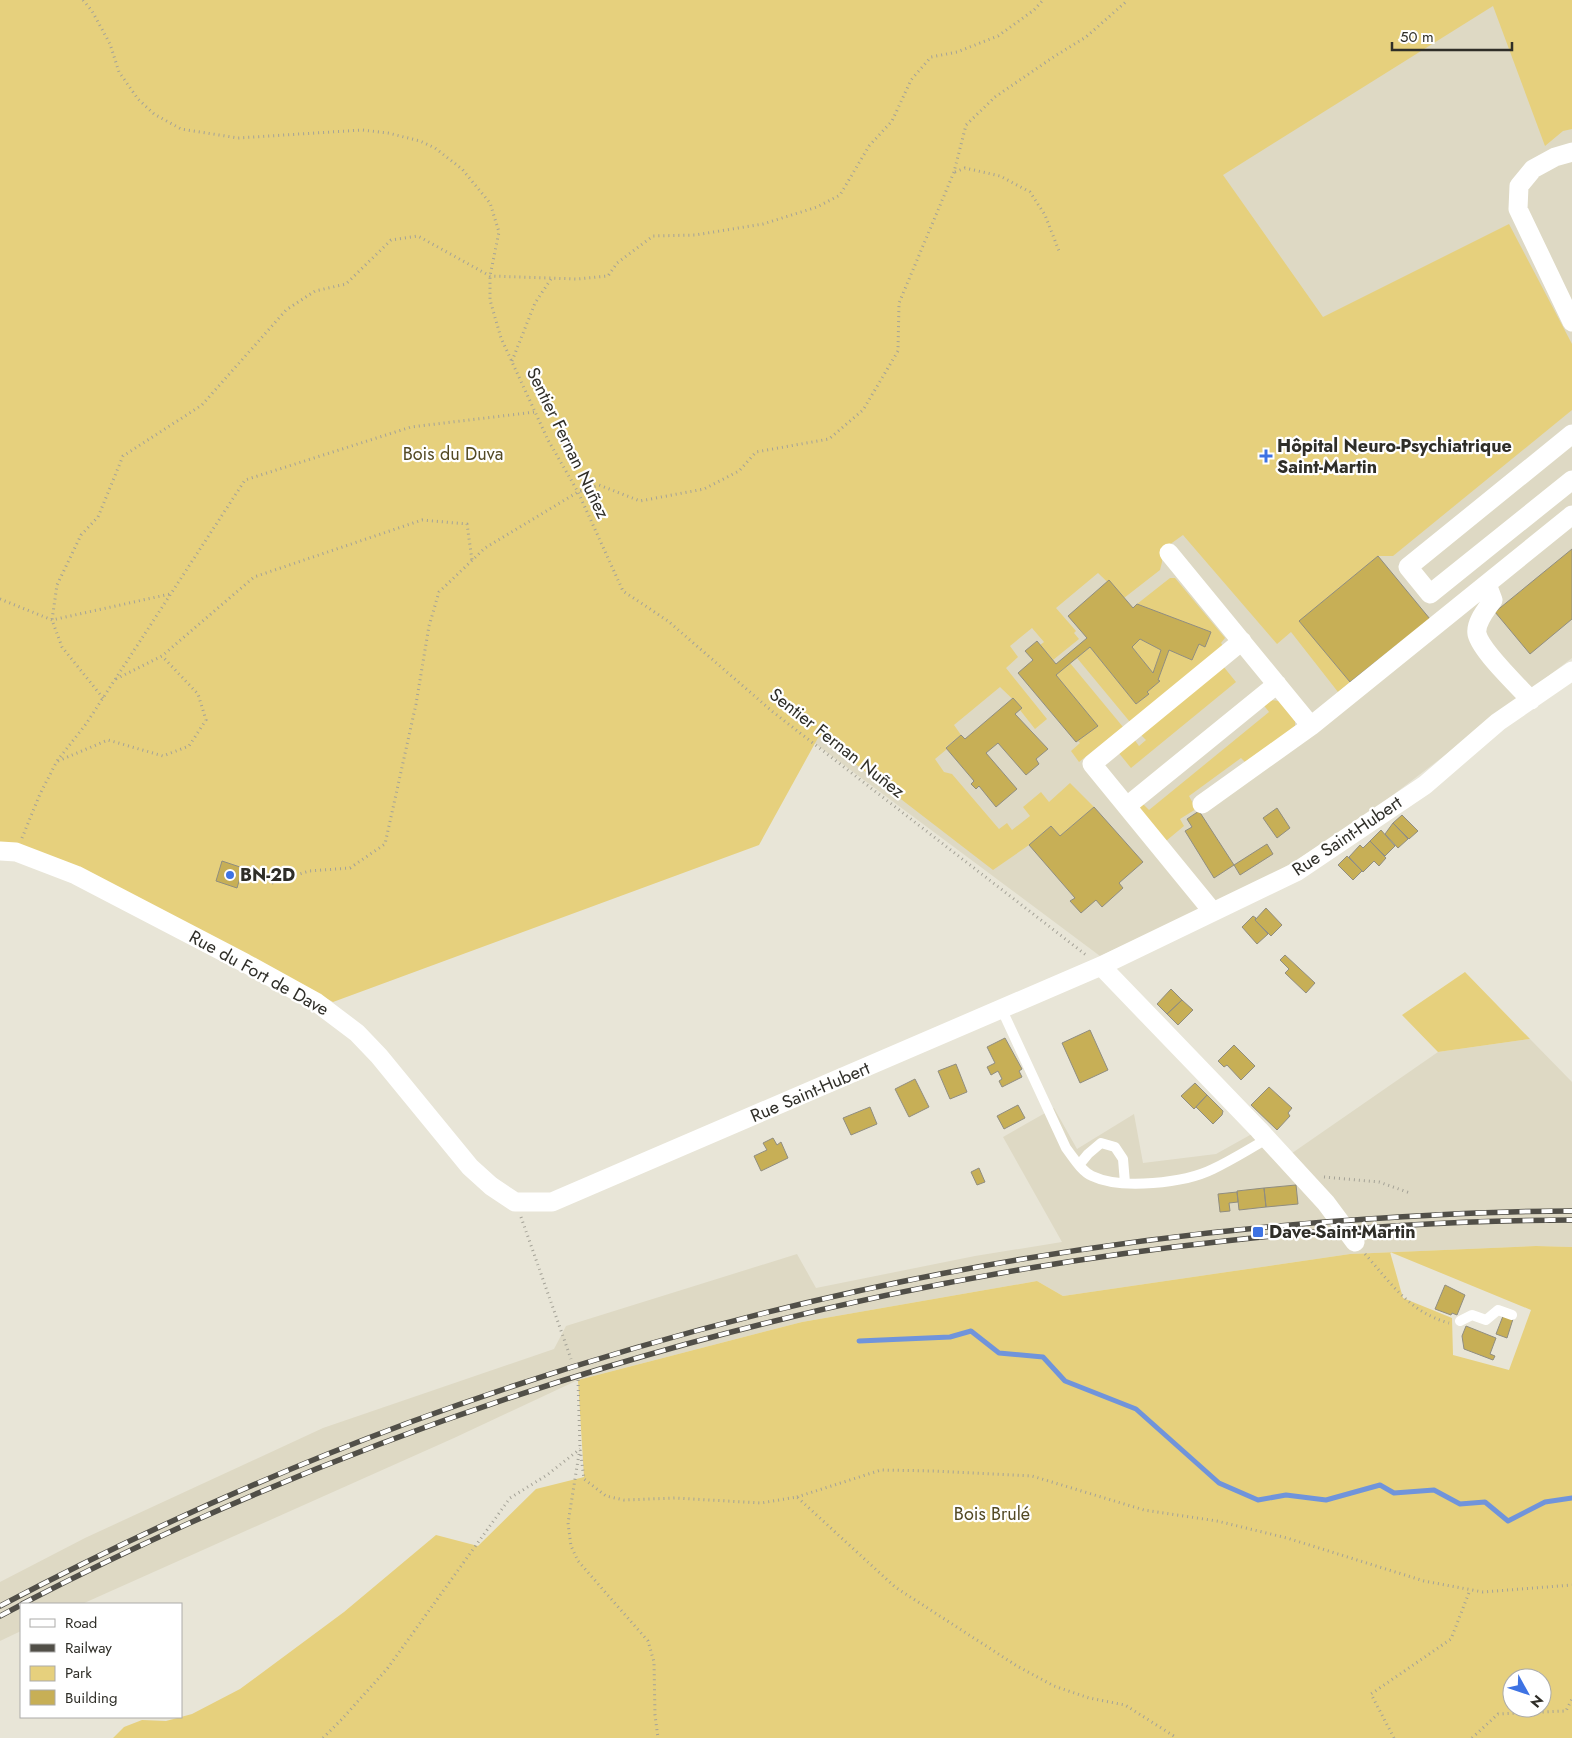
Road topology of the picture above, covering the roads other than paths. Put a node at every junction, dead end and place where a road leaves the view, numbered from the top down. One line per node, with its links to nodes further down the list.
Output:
1 (1572, 152): 2 (street)
2 (1572, 322)
3 (1572, 434): 4 (street)
4 (1572, 480)
5 (1572, 514): 7 (street)
6 (1169, 553): 8 (street)
7 (1487, 584): 11 (street); 12 (street)
8 (1242, 641): 10 (street); 14 (street)
9 (1572, 672): 11 (street, Rue Saint-Hubert)
10 (1277, 684): 12 (street); 14 (street)
11 (1531, 700): 16 (street, Rue Saint-Hubert)
12 (1311, 726): 13 (street)
13 (1202, 804)
14 (1126, 806): 16 (street)
15 (8, 851): 22 (street, Rue du Fort de Dave)
16 (1213, 912): 17 (street, Rue Saint-Hubert)
17 (1101, 966): 18 (street, Rue Saint-Hubert); 19 (street)
18 (1002, 1010): 20 (lane); 22 (street, Rue Saint-Hubert)
19 (1267, 1139): 21 (lane); 23 (street)
20 (1079, 1165): 21 (lane); 21 (lane)
21 (1125, 1183)
22 (515, 1202)
23 (1355, 1242)
24 (1512, 1315): 25 (lane)
25 (1460, 1321)

